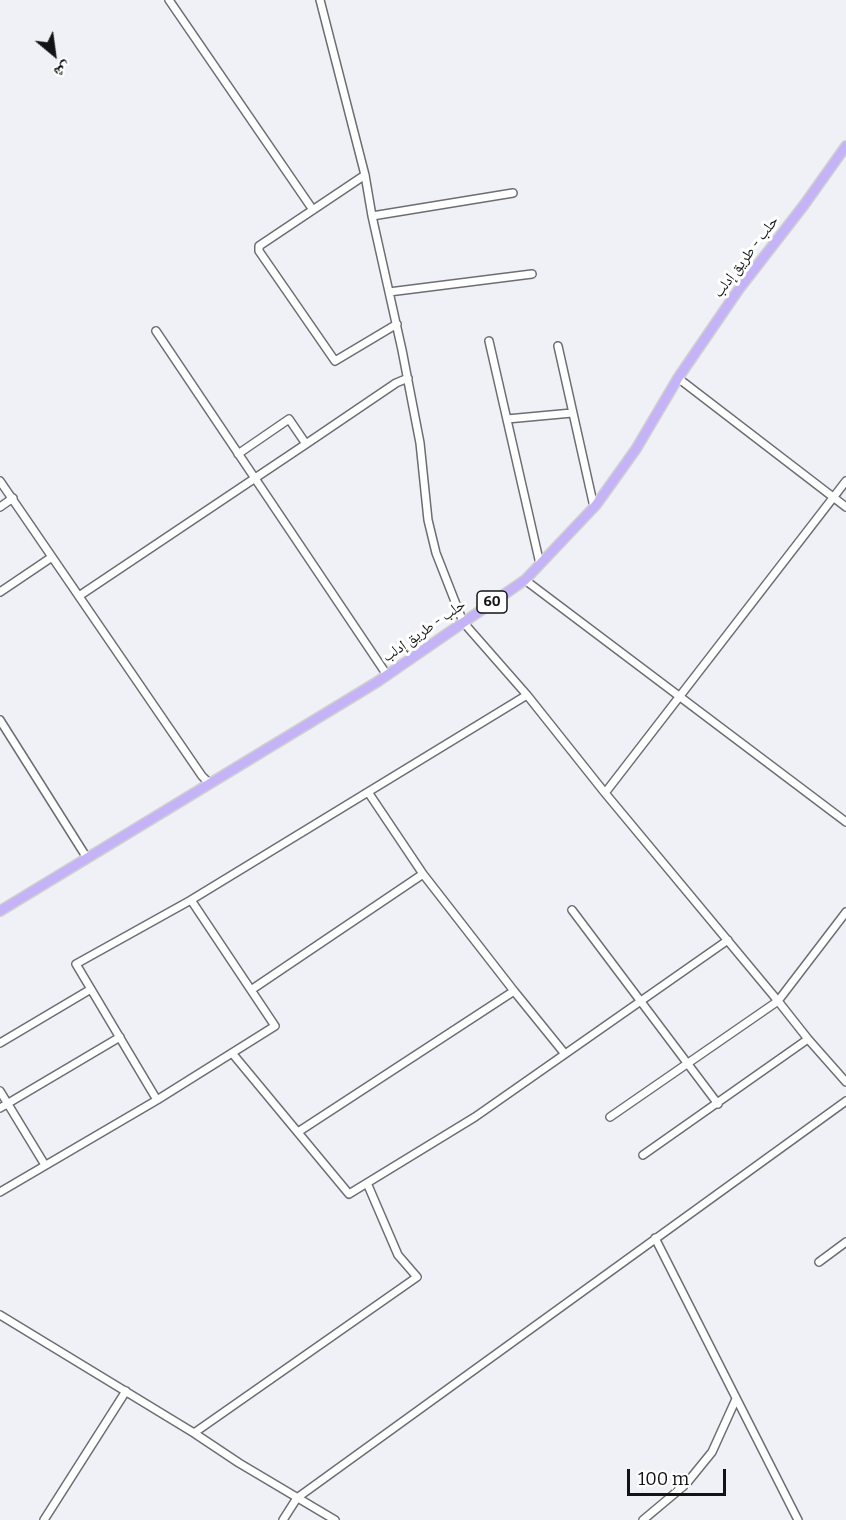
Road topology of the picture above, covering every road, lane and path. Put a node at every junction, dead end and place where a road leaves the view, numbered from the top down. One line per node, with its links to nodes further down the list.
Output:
1 (169, 0): 6 (street)
2 (320, 0): 4 (street)
3 (846, 146): 15 (highway, حلب - طريق إدلب / 60)
4 (365, 175): 6 (street); 7 (street)
5 (513, 193): 7 (street)
6 (313, 210): 10 (street)
7 (372, 216): 9 (street)
8 (532, 274): 9 (street)
9 (389, 292): 10 (street)
10 (397, 324): 14 (street)
11 (156, 331): 19 (street)
12 (489, 341): 17 (street)
13 (558, 346): 16 (street)
14 (408, 378): 18 (street); 33 (street)
15 (678, 378): 24 (street); 26 (highway, حلب - طريق إدلب / 60)
16 (572, 412): 17 (street); 26 (street)
17 (507, 419): 29 (street)
18 (306, 444): 19 (street); 20 (street)
19 (238, 454): 20 (street)
20 (254, 479): 32 (street); 34 (street)
21 (0, 481): 23 (street)
22 (846, 481): 24 (street)
23 (13, 498): 25 (street); 28 (street)
24 (833, 498): 27 (street); 36 (street)
25 (0, 507)
26 (594, 507): 29 (highway, حلب - طريق إدلب / 60)
27 (846, 507)
28 (52, 557): 31 (street); 32 (street)
29 (540, 564): 30 (highway, حلب - طريق إدلب / 60)
30 (525, 580): 33 (highway, حلب - طريق إدلب / 60); 36 (street)
31 (0, 592)
32 (79, 596): 38 (street)
33 (463, 622): 34 (highway, حلب - طريق إدلب / 60); 35 (street)
34 (387, 675): 38 (highway, حلب - طريق إدلب / 60)
35 (527, 695): 39 (street); 40 (street)
36 (680, 696): 40 (street); 41 (street)
37 (0, 720): 42 (street)
38 (209, 783): 42 (highway, حلب - طريق إدلب / 60)
39 (368, 792): 43 (street); 44 (street)
40 (605, 793): 48 (street)
41 (846, 822)
42 (87, 858): 46 (highway, حلب - طريق إدلب / 60)
43 (423, 874): 50 (street); 51 (street)
44 (191, 900): 49 (street); 50 (street)
45 (572, 910): 53 (street)
46 (0, 911)
47 (846, 912): 52 (street)
48 (728, 940): 52 (street); 53 (street)
49 (91, 989): 54 (street); 56 (street)
50 (251, 990): 57 (street)
51 (514, 992): 58 (street); 68 (street)
52 (778, 1000): 55 (street); 59 (street)
53 (640, 1002): 58 (street); 59 (street)
54 (120, 1037): 62 (street); 64 (street)
55 (808, 1039): 60 (street); 65 (street)
56 (0, 1043)
57 (232, 1053): 62 (street); 68 (street)
58 (565, 1054): 71 (street)
59 (686, 1063): 65 (street); 67 (street)
60 (846, 1082)
61 (0, 1091): 64 (street)
62 (157, 1100): 70 (street)
63 (846, 1101): 73 (street)
64 (8, 1104): 66 (street); 70 (street)
65 (718, 1104): 69 (street)
66 (0, 1108)
67 (610, 1117)
68 (298, 1132): 71 (street)
69 (643, 1155)
70 (45, 1165): 72 (street)
71 (367, 1183): 79 (street)
72 (0, 1192)
73 (655, 1238): 78 (street); 80 (street)
74 (846, 1242): 75 (street)
75 (819, 1262)
76 (0, 1315): 77 (street)
77 (126, 1391): 79 (street); 81 (street)
78 (736, 1399): 84 (street); 85 (street)
79 (194, 1433): 80 (street)
80 (297, 1498): 82 (street); 83 (street)
81 (44, 1520)
82 (283, 1520)
83 (335, 1520)
84 (643, 1520)
85 (798, 1520)

